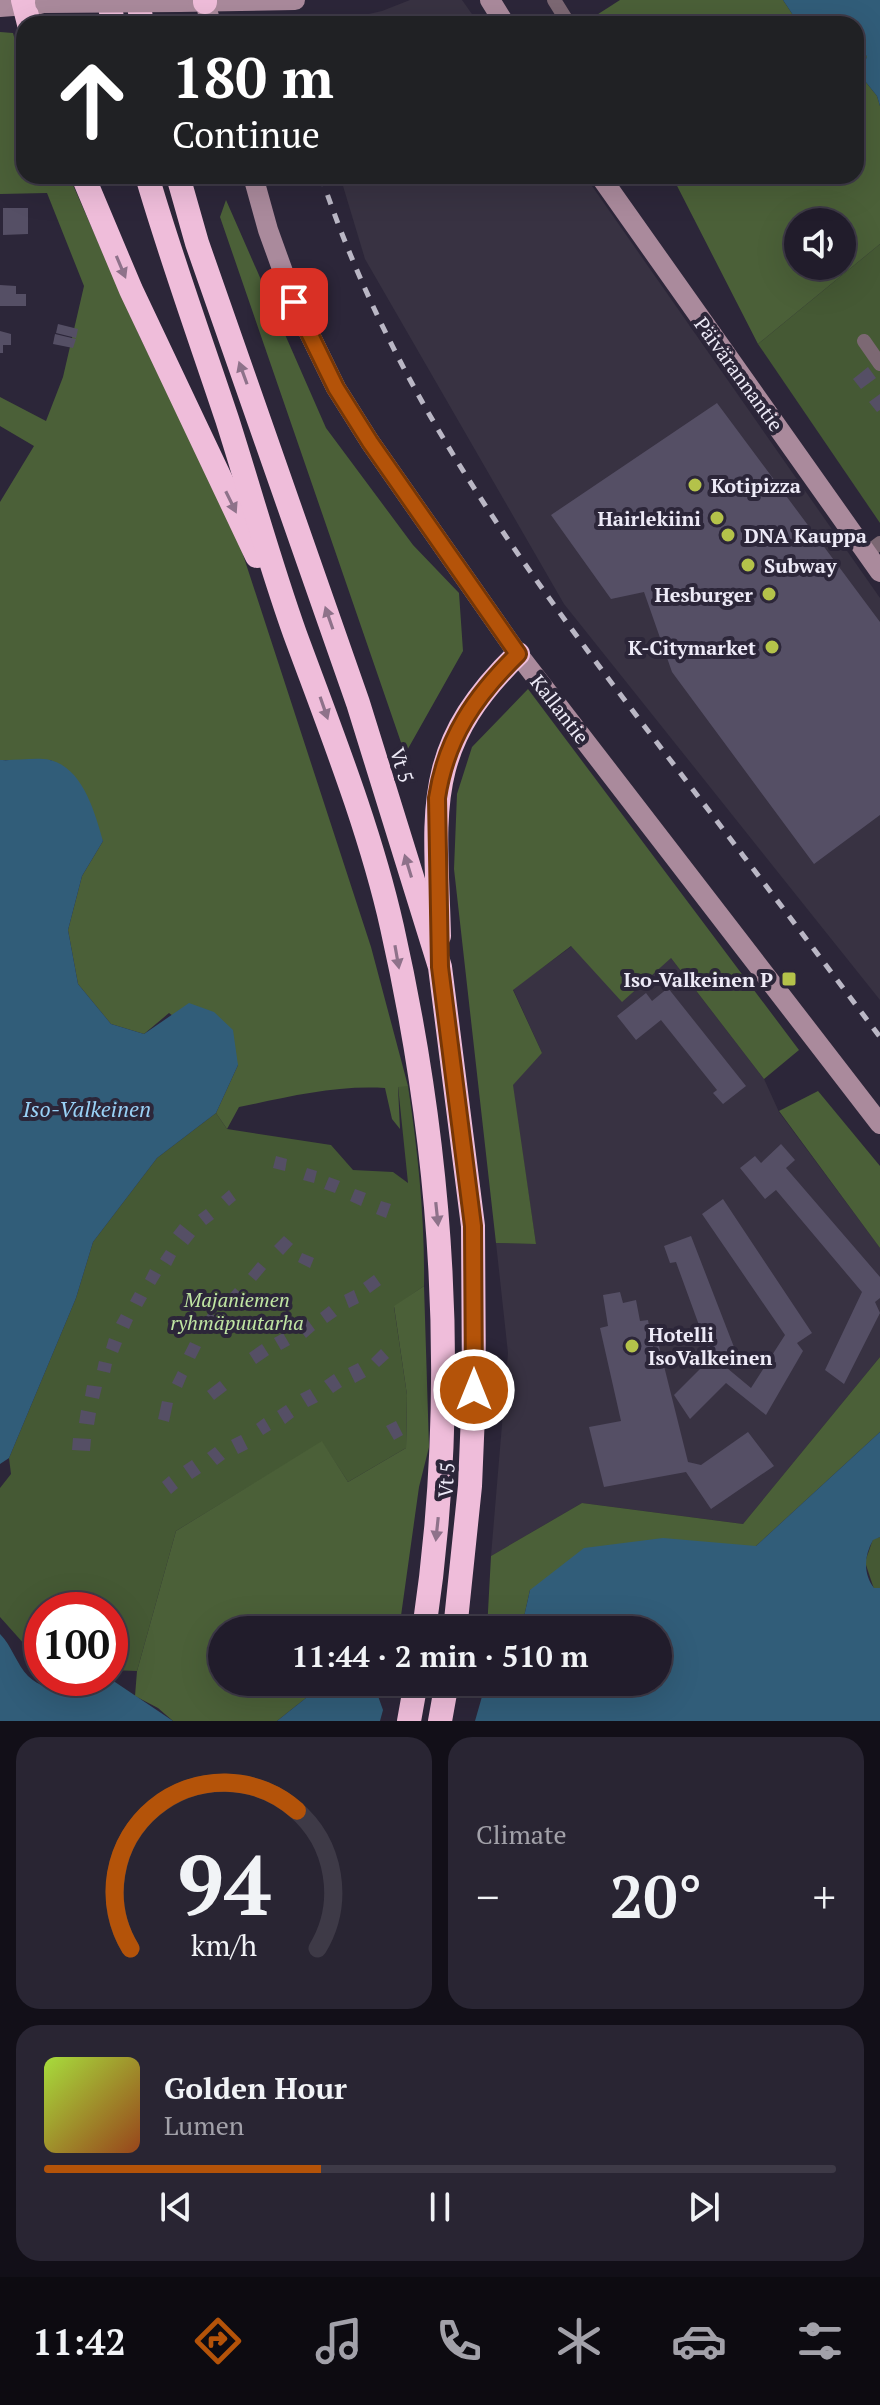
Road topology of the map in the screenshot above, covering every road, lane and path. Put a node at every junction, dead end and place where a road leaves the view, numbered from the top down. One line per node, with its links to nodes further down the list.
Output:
1 (295, 0): 4 (main road)
2 (179, 2): 3 (main road, bridge); 4 (main road)
3 (24, 8)
4 (207, 9)
5 (86, 184): 14 (highway, one-way to 14)
6 (150, 184): 14 (highway, Vt 5)
7 (180, 184): 16 (highway, Vt 5, one-way to 7)
8 (255, 184): 15 (main road, Kallantie)
9 (606, 184): 12 (main road, Päivärannantie)
10 (864, 341): 11 (street)
11 (880, 364)
12 (873, 548): 13 (main road, Päivärannantie)
13 (880, 572)
14 (296, 635): 18 (highway, Vt 5, one-way to 18)
15 (518, 654): 16 (highway); 17 (main road, Kallantie)
16 (440, 967): 19 (highway, Vt 5)
17 (880, 1124)
18 (426, 1616)
19 (456, 1616)
20 (413, 1696): 22 (highway)
21 (444, 1696): 23 (highway)
22 (409, 1721)
23 (440, 1721)

